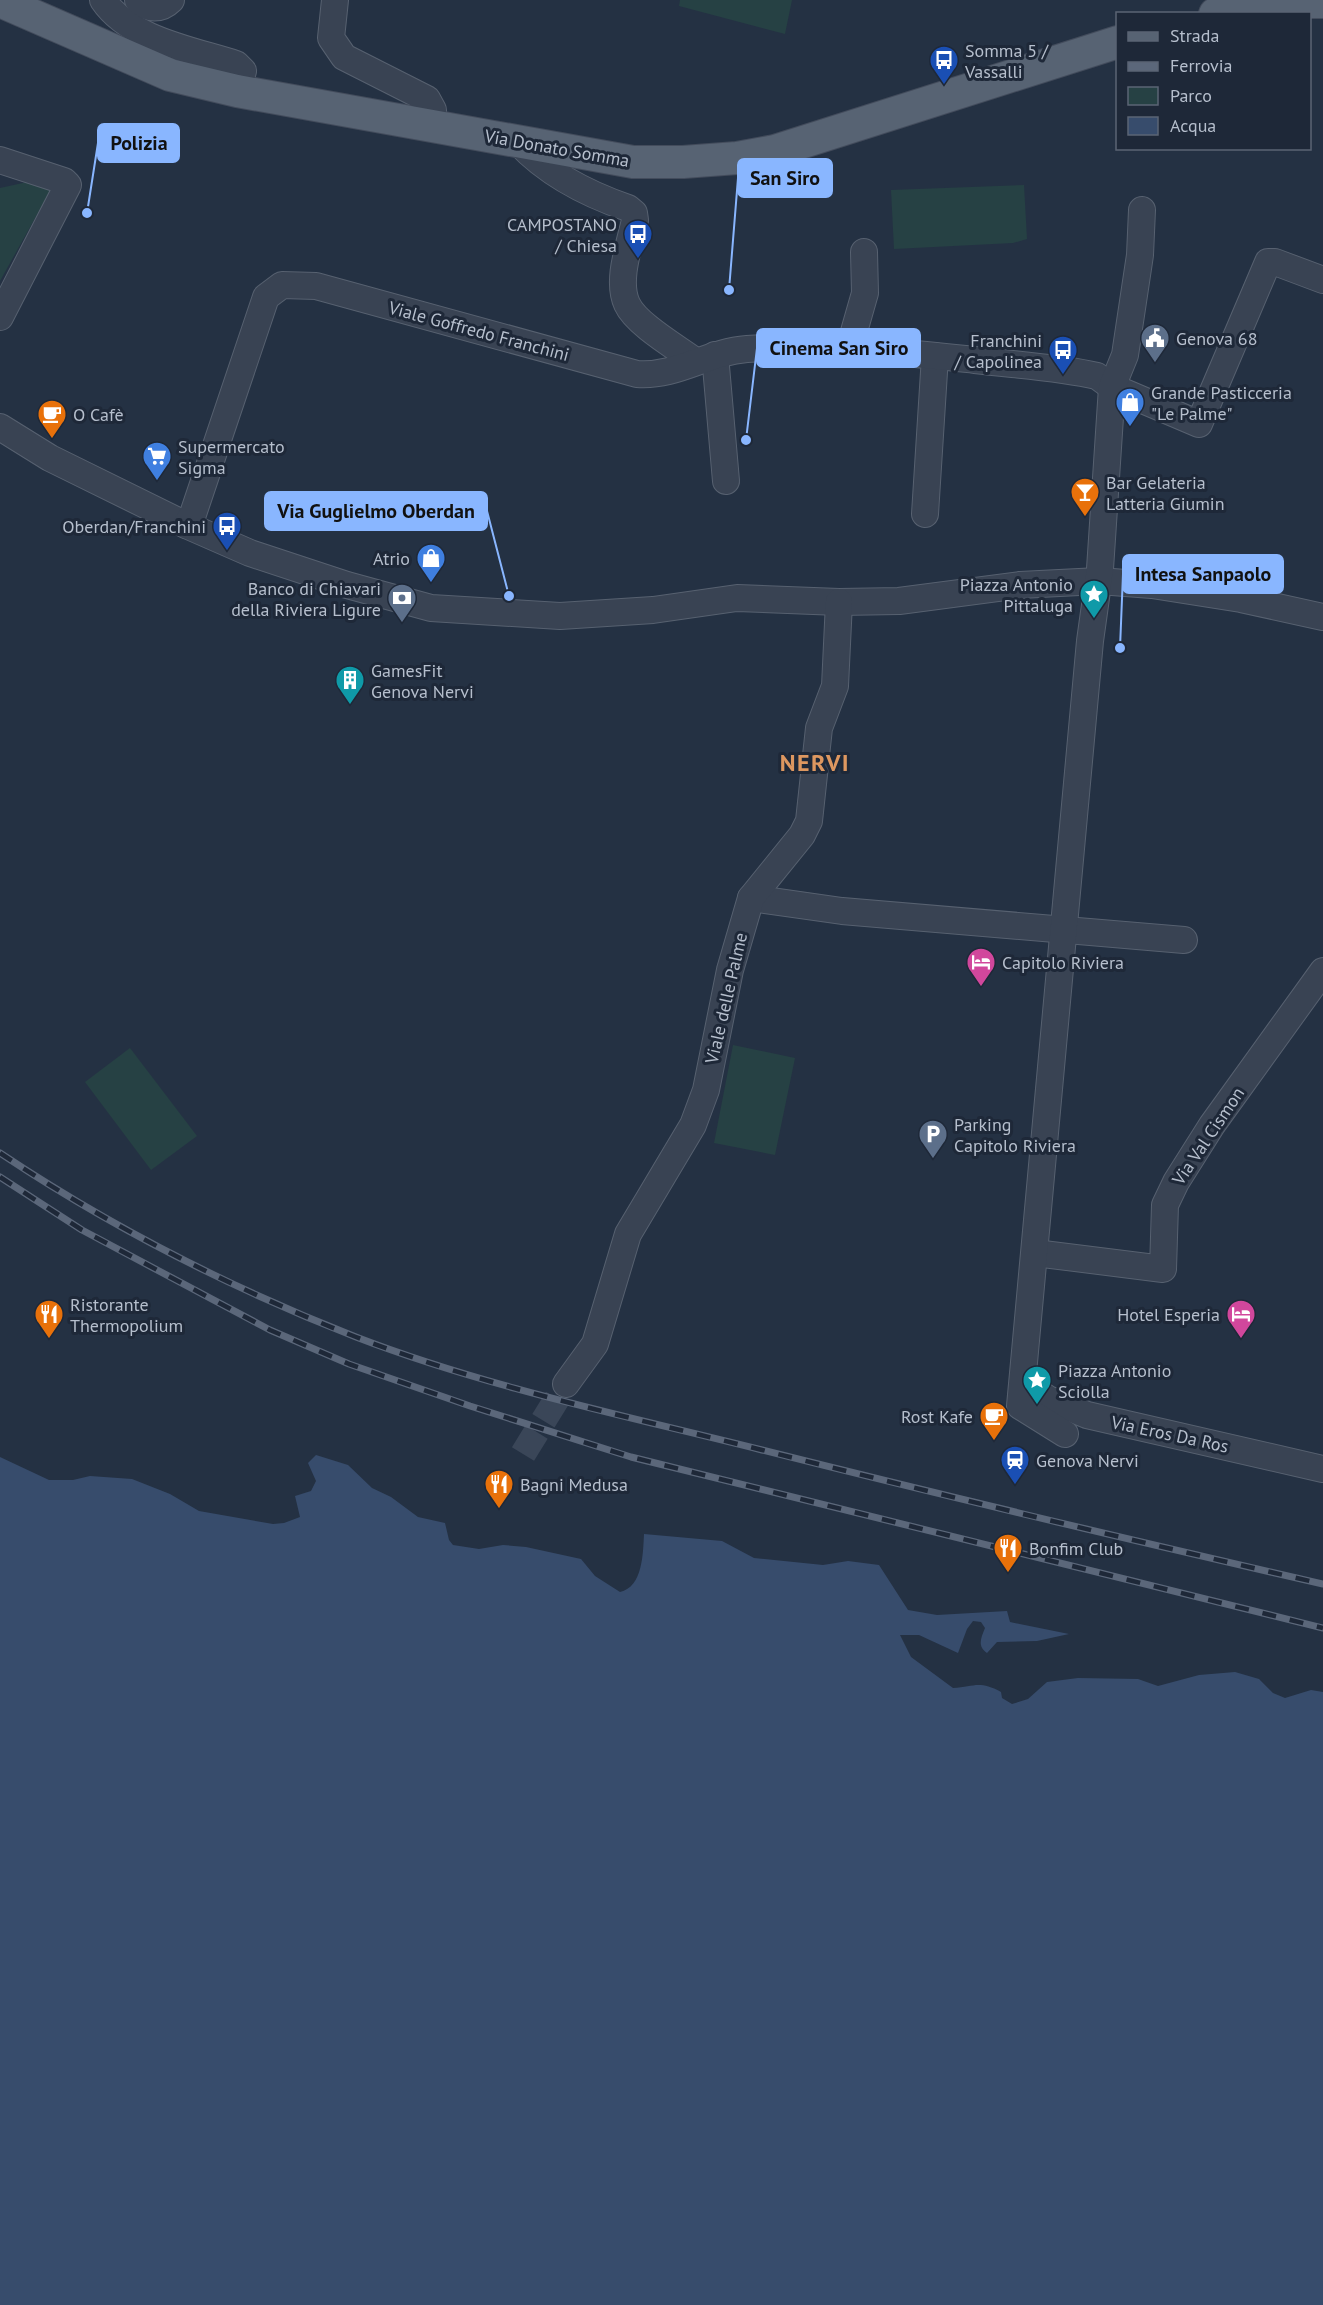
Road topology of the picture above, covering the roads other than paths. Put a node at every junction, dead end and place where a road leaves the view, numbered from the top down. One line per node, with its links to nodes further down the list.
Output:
1 (103, 0): 9 (street)
2 (138, 0): 3 (street)
3 (171, 0)
4 (335, 0): 10 (street)
5 (0, 1): 9 (main road, Via Donato Somma)
6 (1323, 2): 7 (main road)
7 (1226, 12)
8 (1116, 43): 11 (main road, Via Donato Somma)
9 (237, 91): 10 (main road, Via Donato Somma)
10 (433, 128): 11 (main road, Via Donato Somma)
11 (519, 143): 19 (street)
12 (0, 160): 16 (street)
13 (1142, 210): 20 (street)
14 (864, 252): 17 (street)
15 (1323, 280): 20 (street, Viale Goffredo Franchini)
16 (0, 317)
17 (849, 349): 18 (street, Viale Goffredo Franchini); 19 (street, Viale Goffredo Franchini)
18 (935, 356): 20 (street, Viale Goffredo Franchini); 23 (street)
19 (705, 358): 22 (street); 24 (street, Viale Goffredo Franchini)
20 (1112, 387): 25 (street)
21 (0, 427): 24 (street)
22 (726, 481)
23 (925, 514)
24 (186, 525): 26 (street)
25 (1099, 575): 26 (street); 27 (street); 29 (street)
26 (839, 602): 28 (street, Viale delle Palme)
27 (1323, 617)
28 (751, 898): 29 (street); 33 (street, Viale delle Palme)
29 (1065, 929): 30 (street); 32 (street)
30 (1184, 940)
31 (1323, 971): 32 (street, Via Val Cismon)
32 (1035, 1253): 34 (street)
33 (566, 1384)
34 (1022, 1394): 35 (street); 36 (street, Via Eros Da Ros)
35 (1065, 1434)
36 (1323, 1469)

